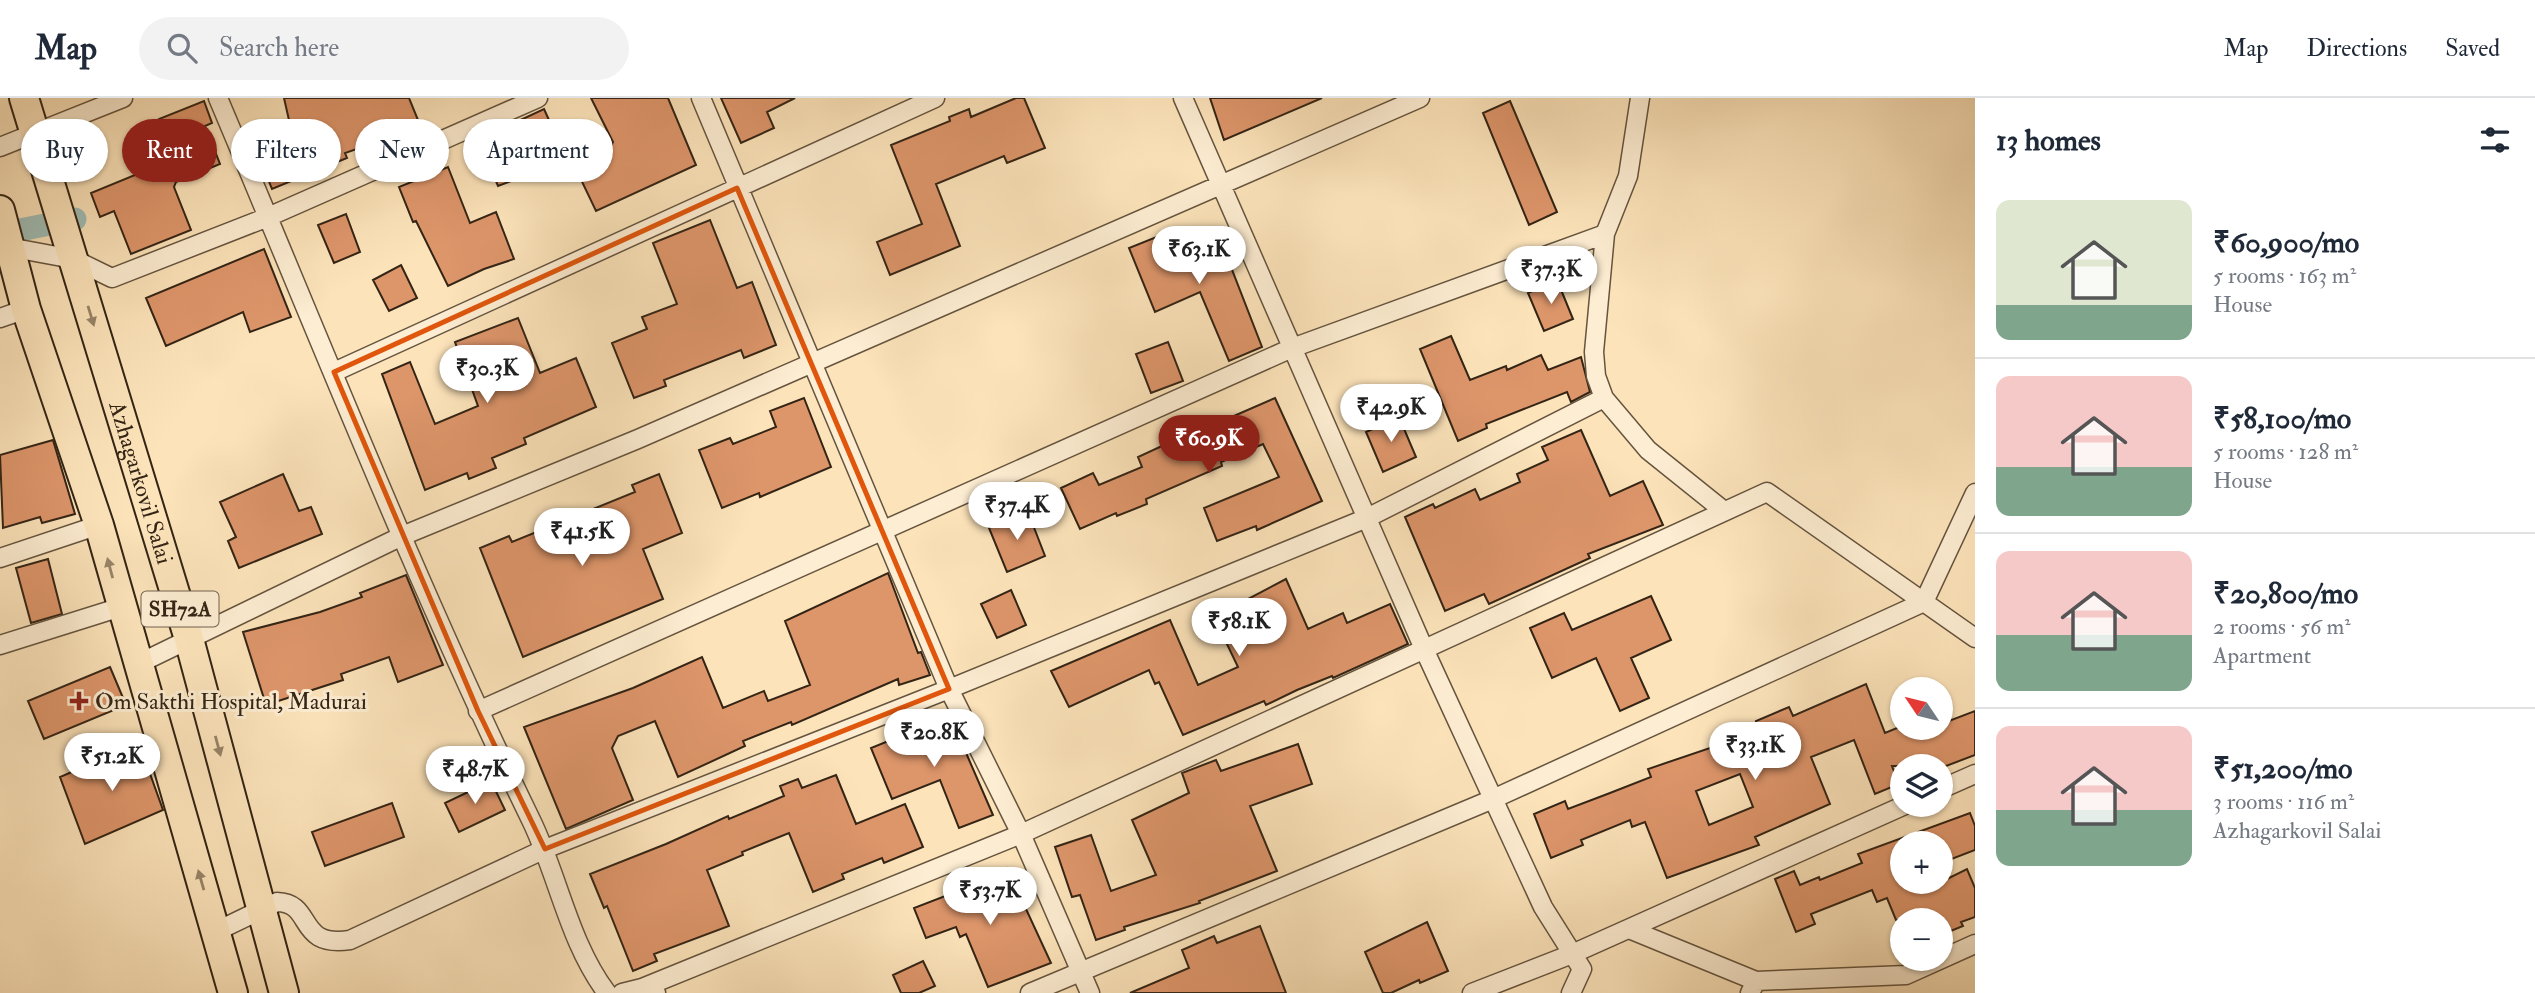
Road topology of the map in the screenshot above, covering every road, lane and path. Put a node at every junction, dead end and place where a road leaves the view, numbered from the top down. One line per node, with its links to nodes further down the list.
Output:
1 (24, 98): 10 (main road, Azhagarkovil Salai / SH72A)
2 (123, 98): 11 (street)
3 (218, 98): 17 (street)
4 (538, 98): 17 (street)
5 (701, 98): 16 (street)
6 (935, 98): 16 (street)
7 (1183, 98): 15 (street)
8 (1420, 98): 15 (street)
9 (1640, 98): 19 (street)
10 (31, 119)
11 (71, 119)
12 (21, 139): 13 (street)
13 (0, 147)
14 (50, 182): 20 (main road, Azhagarkovil Salai / SH72A)
15 (1222, 187): 22 (street); 23 (street)
16 (737, 188): 23 (street); 24 (street)
17 (268, 217): 20 (street); 24 (street)
18 (4, 233): 20 (street); 21 (main road, SH72A)
19 (1605, 234): 22 (street); 25 (street)
20 (74, 259): 35 (main road, Azhagarkovil Salai / SH72A, one-way to 35)
21 (13, 313): 29 (main road, SH72A)
22 (1292, 348): 28 (street); 30 (street)
23 (810, 365): 30 (street); 31 (street)
24 (334, 372): 31 (street)
25 (1604, 398): 27 (street); 28 (street)
26 (1975, 494): 33 (street)
27 (1724, 511): 33 (street); 38 (street)
28 (1367, 518): 38 (street); 40 (street)
29 (99, 524): 32 (street); 34 (main road, SH72A, one-way to 29)
30 (886, 531): 40 (street); 41 (street)
31 (402, 536): 35 (street); 41 (street)
32 (0, 558)
33 (1924, 602): 36 (street); 44 (street)
34 (121, 607): 37 (street); 39 (main road, SH72A)
35 (194, 637): 39 (street); 48 (main road, Azhagarkovil Salai / SH72A, one-way to 48)
36 (1975, 638)
37 (0, 645)
38 (1424, 649): 44 (street); 46 (street)
39 (138, 664): 50 (main road, SH72A, one-way to 39)
40 (949, 689): 46 (street); 47 (street)
41 (478, 711): 47 (street)
42 (1975, 774): 43 (street)
43 (1953, 784)
44 (1493, 799): 52 (street); 53 (street)
45 (1890, 812): 49 (street)
46 (1021, 834): 53 (street); 55 (street)
47 (545, 849): 48 (street); 58 (street)
48 (270, 905): 50 (street); 57 (main road, Azhagarkovil Salai / SH72A)
49 (1629, 929): 52 (street); 54 (street)
50 (215, 932): 56 (main road, SH72A)
51 (1975, 944): 54 (street)
52 (1573, 954): 62 (street); 63 (street)
53 (1081, 971): 60 (street); 61 (street)
54 (1753, 987): 64 (street)
55 (649, 990): 59 (street)
56 (233, 993)
57 (284, 993)
58 (607, 993)
59 (622, 993)
60 (1030, 993)
61 (1090, 993)
62 (1472, 993)
63 (1571, 993)
64 (1798, 993)

